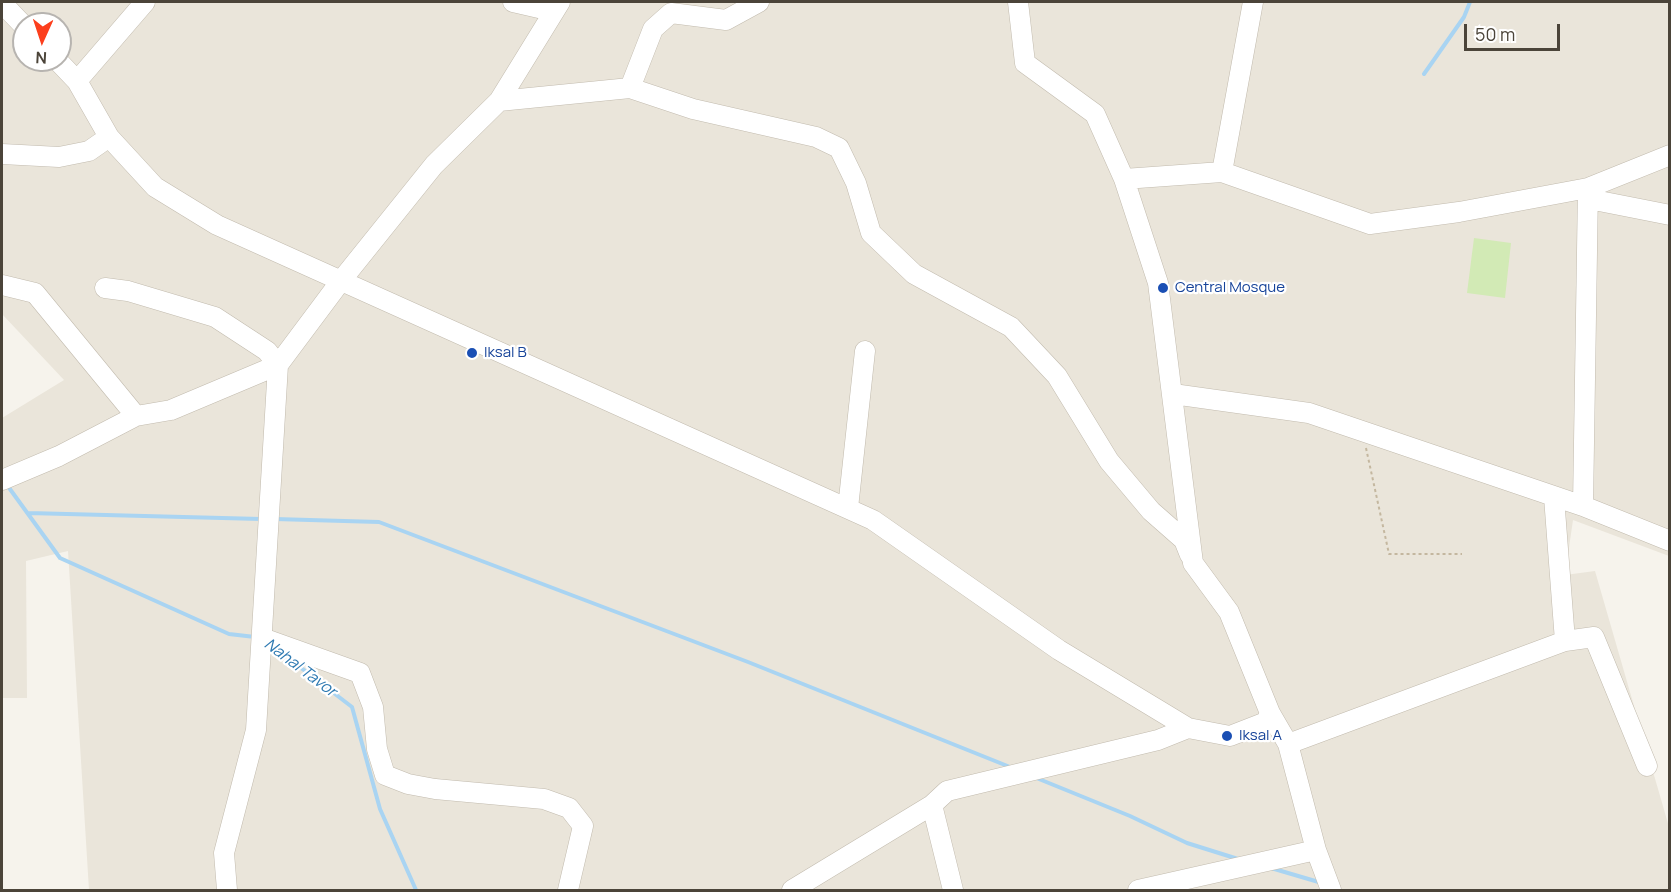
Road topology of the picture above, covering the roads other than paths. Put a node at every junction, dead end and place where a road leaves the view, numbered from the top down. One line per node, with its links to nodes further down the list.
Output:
1 (145, 2): 8 (street)
2 (513, 2): 6 (street)
3 (759, 2): 9 (street)
4 (1018, 2): 15 (street)
5 (1253, 2): 14 (street)
6 (556, 6): 10 (street)
7 (68, 72): 8 (street)
8 (77, 81): 11 (street)
9 (630, 88): 10 (street); 30 (street)
10 (499, 101): 18 (street)
11 (109, 137): 12 (street); 18 (street)
12 (2, 154)
13 (1670, 155): 16 (street)
14 (1222, 172): 15 (street); 16 (street)
15 (1124, 179): 23 (street)
16 (1589, 193): 17 (street); 27 (street)
17 (1670, 215)
18 (340, 282): 22 (street); 28 (street)
19 (2, 285): 24 (street)
20 (105, 288): 22 (street)
21 (865, 351): 28 (street)
22 (278, 366): 24 (street); 31 (street)
23 (1173, 394): 26 (street); 30 (street)
24 (136, 416): 25 (street)
25 (2, 480)
26 (1554, 496): 27 (street); 32 (street)
27 (1583, 506): 29 (street)
28 (848, 508): 34 (street)
29 (1670, 541)
30 (1193, 563): 33 (street)
31 (262, 638): 39 (street); 40 (street)
32 (1565, 641): 35 (street); 36 (street)
33 (1270, 713): 34 (street); 35 (street)
34 (1188, 728): 37 (street)
35 (1288, 744): 38 (street)
36 (1647, 766)
37 (932, 805): 41 (street); 42 (street)
38 (1316, 850): 43 (street); 44 (street)
39 (227, 891)
40 (568, 891)
41 (792, 891)
42 (953, 891)
43 (1138, 891)
44 (1331, 891)

